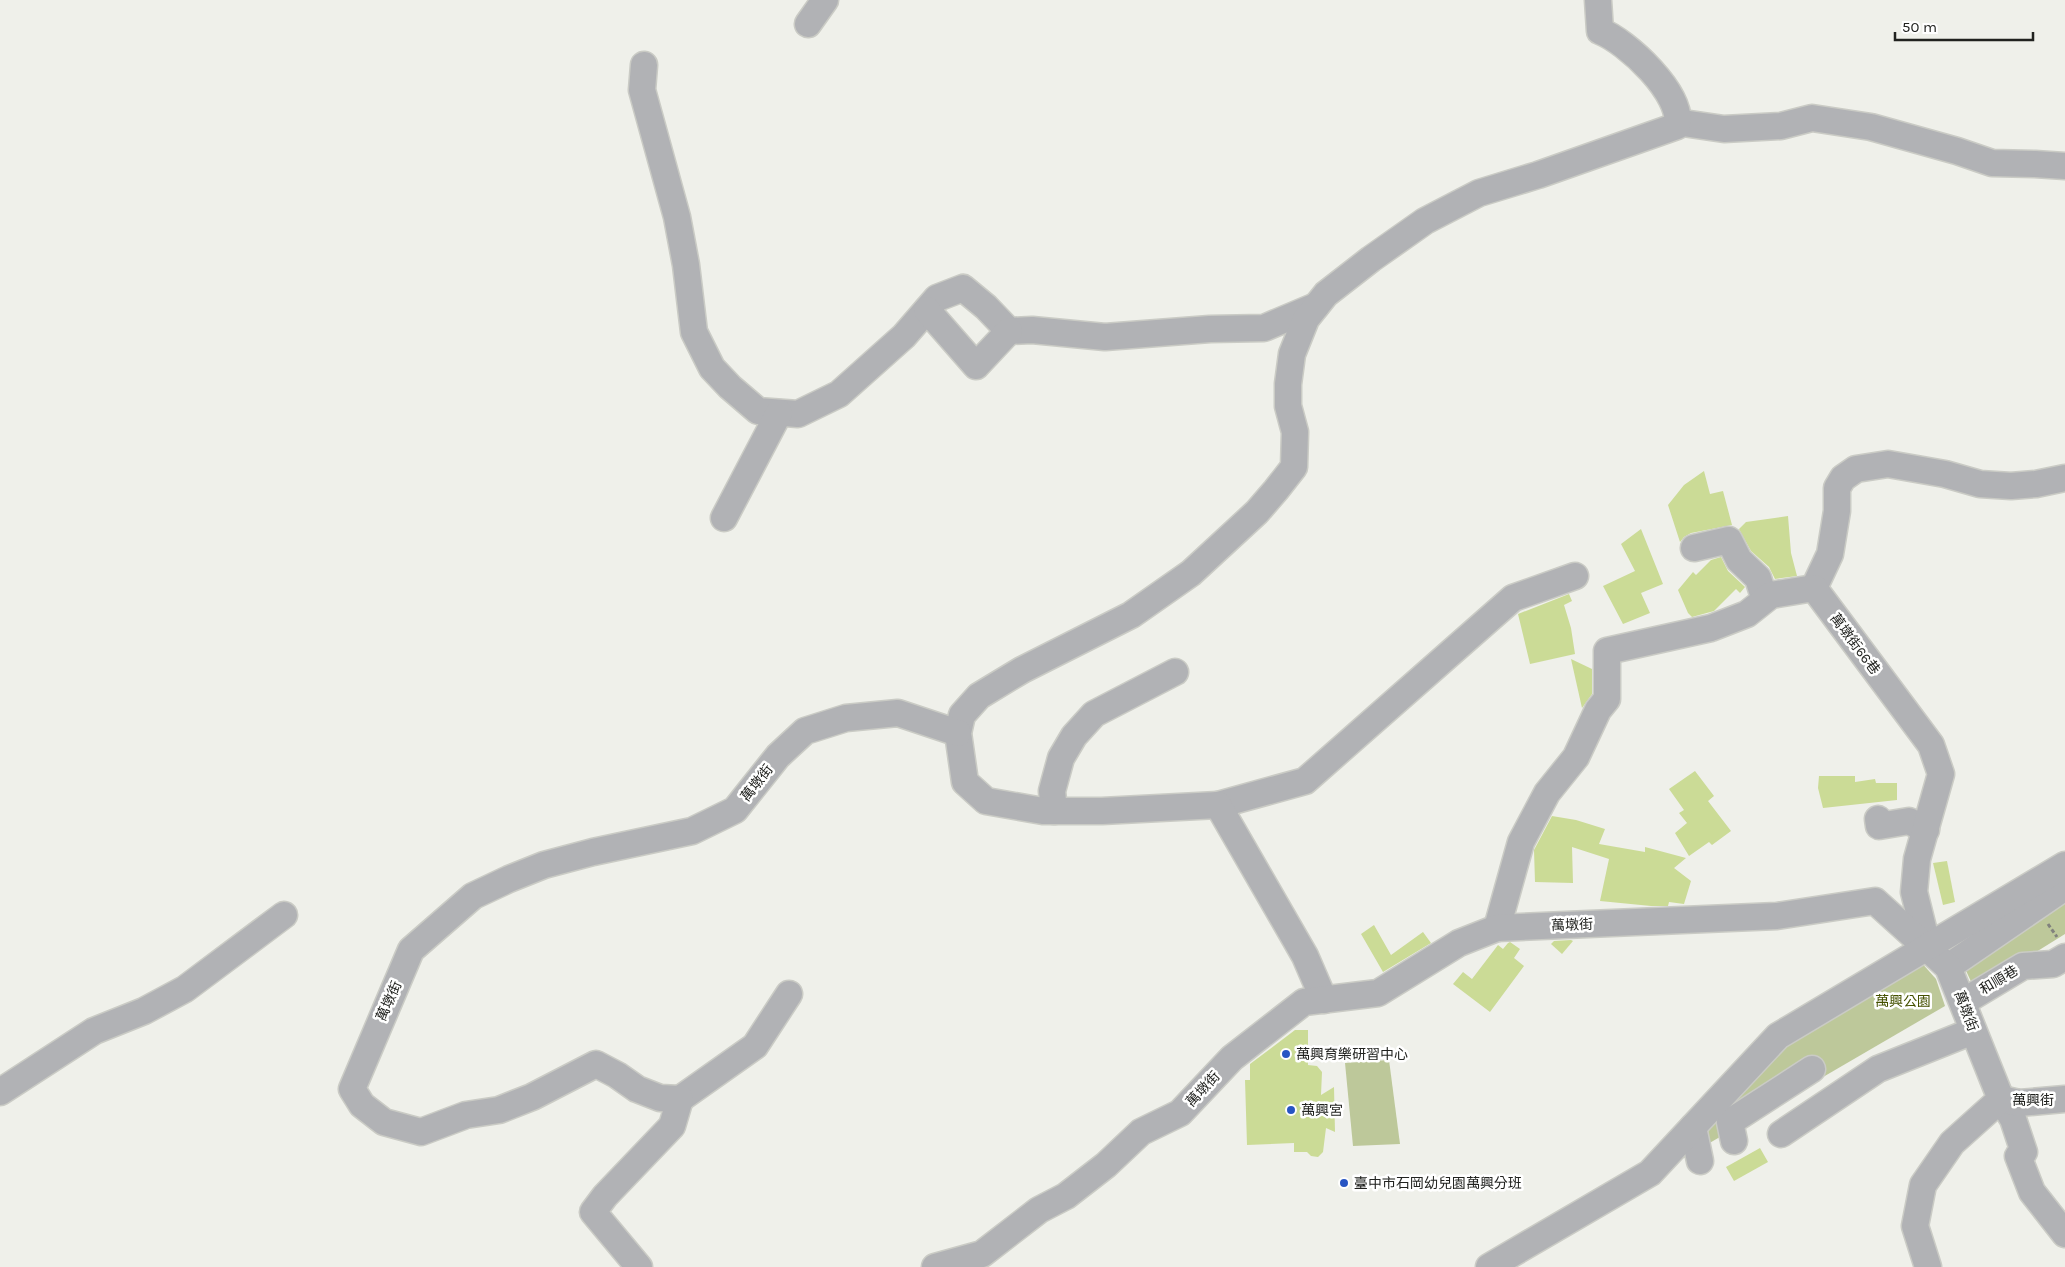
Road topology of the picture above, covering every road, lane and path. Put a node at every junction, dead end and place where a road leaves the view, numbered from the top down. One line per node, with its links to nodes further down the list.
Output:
1 (825, 0): 3 (street)
2 (1598, 0): 7 (street)
3 (808, 24)
4 (644, 65): 10 (street)
5 (1683, 123): 6 (street)
6 (2065, 166)
7 (1316, 306): 9 (street); 18 (street)
8 (927, 310): 9 (street); 9 (street); 10 (street)
9 (1010, 331)
10 (779, 413): 12 (street)
11 (2065, 478): 15 (street)
12 (724, 518)
13 (1694, 548): 16 (street)
14 (1575, 576): 19 (street)
15 (1814, 588): 16 (street); 22 (street, 萬墩街66巷)
16 (1771, 595): 28 (street)
17 (1175, 672): 20 (street)
18 (958, 733): 20 (street); 39 (street, 萬墩街)
19 (1218, 805): 20 (street); 33 (street)
20 (1054, 811)
21 (1878, 820): 22 (street)
22 (1926, 830): 25 (street, 萬墩街66巷)
23 (2065, 865): 29 (street)
24 (2065, 887): 31 (street)
25 (1914, 892): 26 (street); 29 (street, 萬墩街66巷)
26 (1875, 901): 28 (street, 萬墩街); 29 (street, 萬墩街)
27 (284, 915): 38 (street)
28 (1497, 928): 33 (street, 萬墩街)
29 (1928, 948): 31 (street, 萬墩街); 42 (street)
30 (2065, 957): 34 (street, 和順巷)
31 (1948, 967): 34 (street, 萬墩街)
32 (788, 994): 39 (street)
33 (1324, 1000): 47 (street, 萬墩街)
34 (1962, 1002): 35 (street, 萬墩街)
35 (1973, 1031): 40 (street, 萬墩街); 43 (street)
36 (1781, 1058): 37 (street)
37 (1812, 1068)
38 (0, 1092)
39 (680, 1099): 46 (street)
40 (2001, 1099): 41 (street, 萬興街); 45 (street, 萬墩街); 49 (street)
41 (2065, 1099)
42 (1693, 1127): 44 (street); 48 (street)
43 (1781, 1134)
44 (1700, 1161)
45 (2065, 1234)
46 (639, 1267)
47 (935, 1267)
48 (1489, 1267)
49 (1928, 1267)

